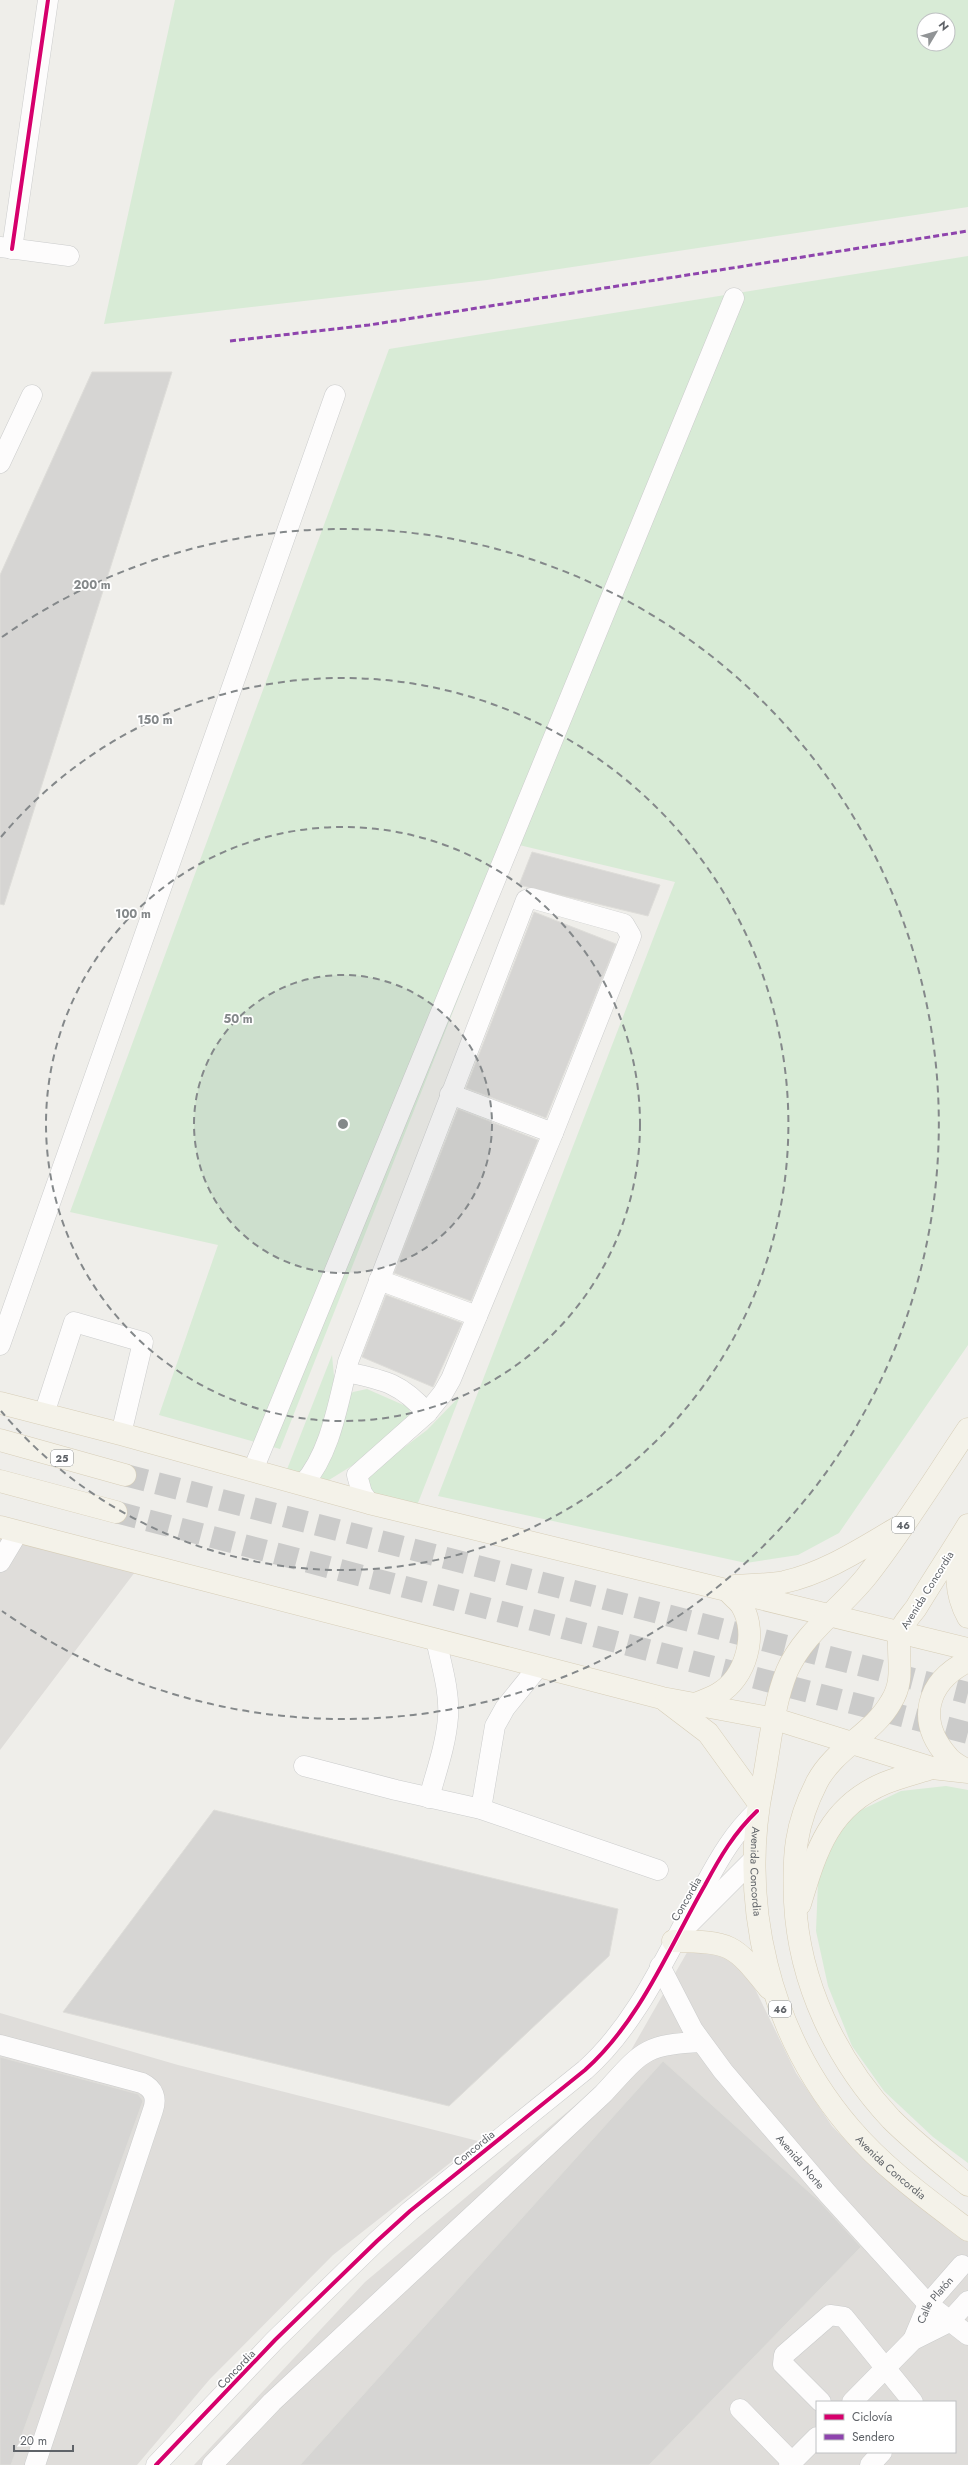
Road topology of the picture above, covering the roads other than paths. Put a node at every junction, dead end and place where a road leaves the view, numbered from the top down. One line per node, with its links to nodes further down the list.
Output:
1 (48, 0): 2 (street)
2 (6, 248): 3 (street)
3 (69, 256)
4 (734, 298): 20 (street)
5 (32, 395): 7 (street)
6 (334, 395): 12 (street)
7 (0, 463)
8 (450, 1094): 9 (street); 9 (street); 10 (street)
9 (553, 1133): 11 (street)
10 (380, 1280): 11 (street); 13 (street)
11 (477, 1316): 15 (street)
12 (0, 1345)
13 (346, 1372): 15 (street); 23 (street)
14 (0, 1403): 16 (main road)
15 (427, 1413): 24 (street)
16 (44, 1414): 18 (main road); 18 (street)
17 (968, 1428): 26 (main road, Avenida Concordia / 46)
18 (122, 1434): 20 (main road)
19 (0, 1440): 21 (main road, 25)
20 (253, 1470): 23 (main road)
21 (125, 1475)
22 (0, 1482): 25 (main road)
23 (303, 1484): 24 (main road)
24 (369, 1503): 31 (main road)
25 (116, 1512)
26 (904, 1524): 31 (main road); 32 (main road, Avenida Concordia / 46)
27 (968, 1525): 34 (main road, Avenida Concordia)
28 (968, 1529): 33 (main road)
29 (9, 1530): 30 (street); 35 (main road)
30 (0, 1562)
31 (720, 1589): 32 (main road); 40 (main road)
32 (830, 1615): 34 (main road); 41 (main road, Avenida Concordia / 46)
33 (968, 1618)
34 (899, 1634): 36 (main road); 42 (main road, Avenida Concordia)
35 (436, 1639): 38 (main road); 46 (street)
36 (968, 1649)
37 (968, 1661): 45 (main road)
38 (539, 1666): 39 (main road); 48 (street)
39 (662, 1698): 40 (main road); 47 (main road)
40 (695, 1704): 41 (main road)
41 (775, 1719): 42 (main road); 47 (main road, Avenida Concordia / 46)
42 (852, 1742): 44 (main road); 51 (main road, Avenida Concordia)
43 (304, 1766): 46 (street)
44 (932, 1768): 45 (main road); 51 (main road)
45 (968, 1772)
46 (429, 1798): 48 (street)
47 (758, 1806): 49 (main road, Avenida Concordia / 46); 52 (street, Concordia)
48 (481, 1809): 50 (street)
49 (754, 1859): 52 (street); 54 (main road, Avenida Concordia / 46)
50 (658, 1870)
51 (796, 1918): 57 (main road, Avenida Concordia)
52 (675, 1938): 53 (street, Concordia); 54 (main road)
53 (660, 1966): 55 (street, Avenida Norte); 74 (street, Concordia)
54 (775, 1995): 58 (main road, Avenida Concordia / 46)
55 (701, 2042): 61 (street, Avenida Norte); 75 (street)
56 (0, 2046): 73 (street)
57 (968, 2185)
58 (968, 2230)
59 (962, 2265): 61 (street, Calle Platón)
60 (968, 2301): 62 (street, Calle Platón)
61 (928, 2304): 62 (street, Avenida Norte); 64 (street, Calle Platón)
62 (949, 2322): 63 (street, Avenida Norte); 64 (street, Calle Platón)
63 (968, 2336)
64 (914, 2340): 65 (street, Calle Platón)
65 (886, 2366): 66 (street); 67 (street, Calle Platón); 68 (street)
66 (820, 2401)
67 (853, 2401)
68 (912, 2401)
69 (740, 2409): 72 (street)
70 (816, 2438): 72 (street)
71 (881, 2453): 76 (street)
72 (791, 2463)
73 (35, 2465)
74 (156, 2465)
75 (212, 2465)
76 (870, 2465)

